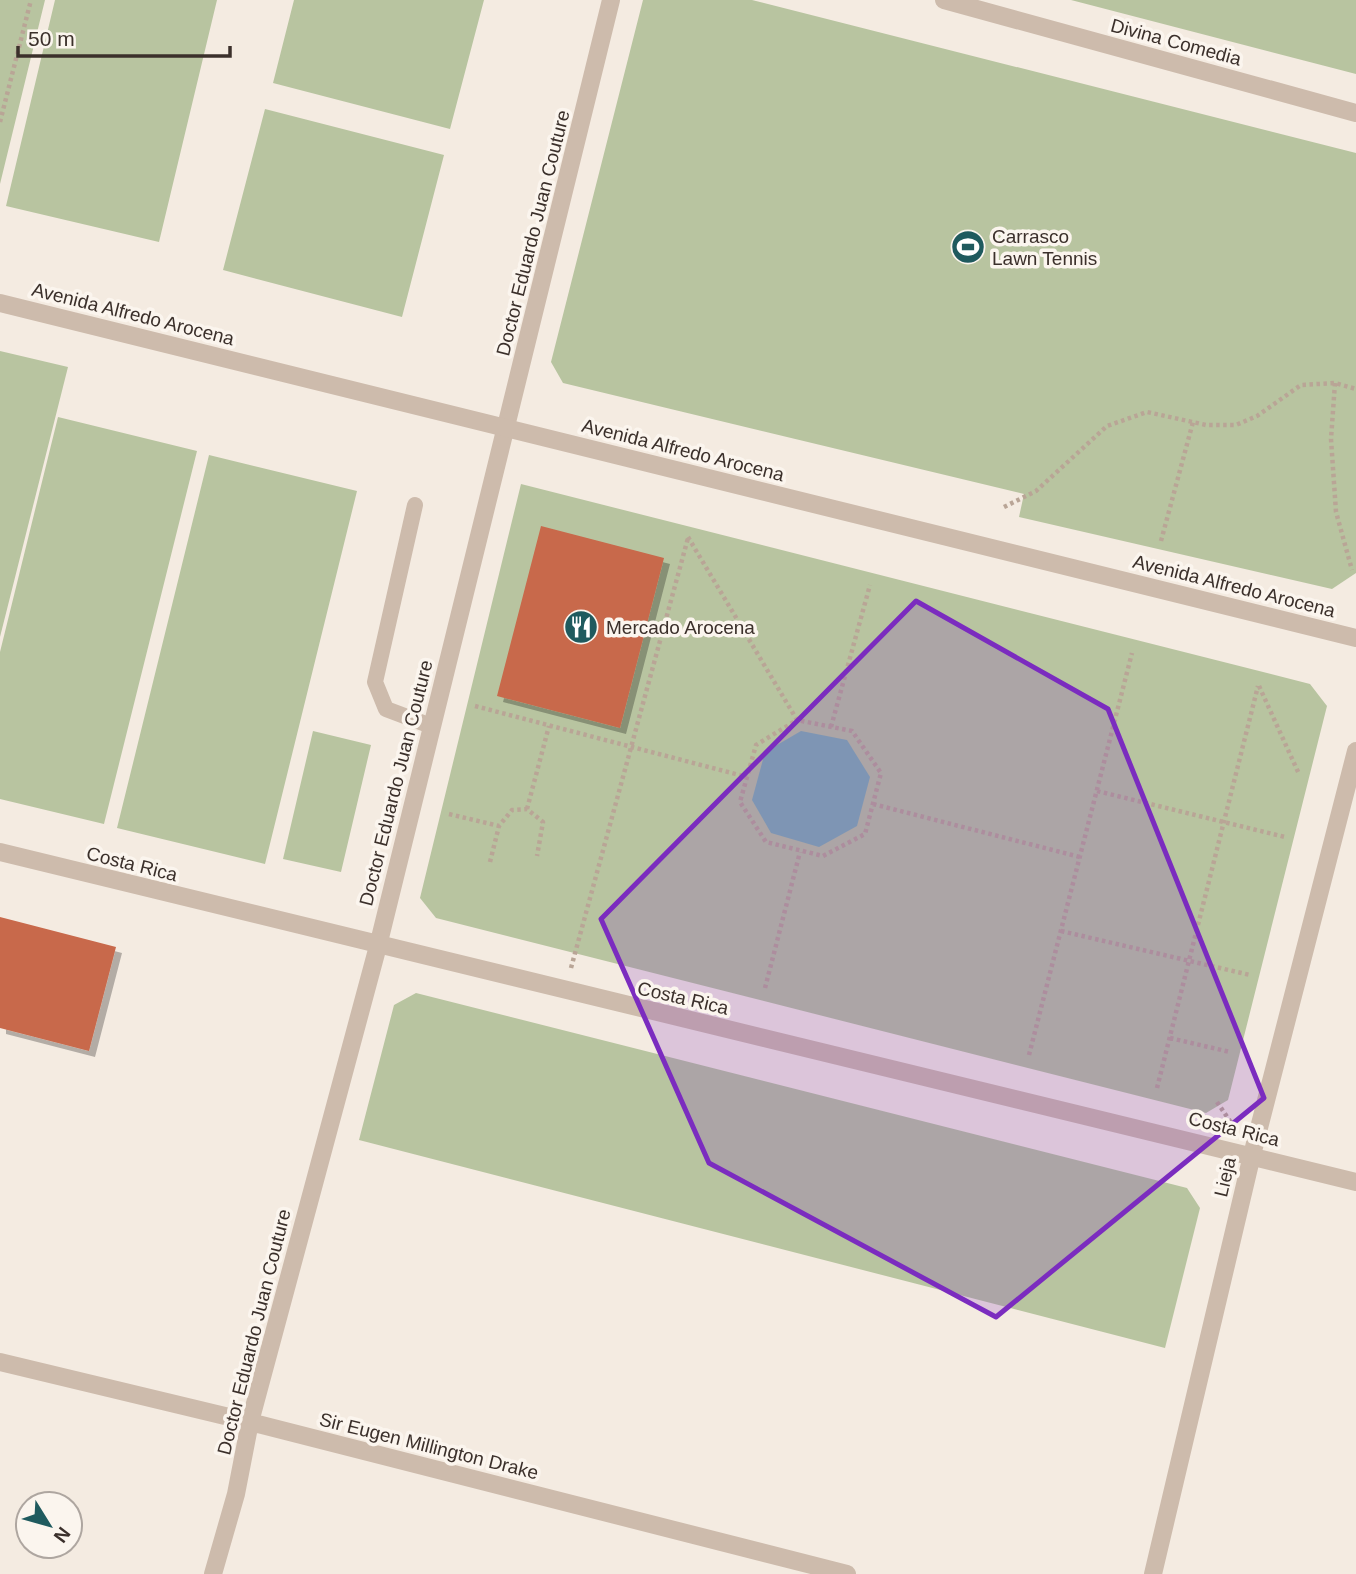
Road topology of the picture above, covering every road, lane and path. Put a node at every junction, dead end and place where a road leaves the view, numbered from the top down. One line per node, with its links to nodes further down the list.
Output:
1 (31, 0): 5 (path)
2 (611, 0): 10 (street, Doctor Eduardo Juan Couture)
3 (944, 0): 4 (street, Divina Comedia)
4 (1356, 113)
5 (0, 122)
6 (0, 303): 10 (street, Avenida Alfredo Arocena)
7 (1335, 383): 8 (path); 9 (path); 14 (path)
8 (1356, 389)
9 (1193, 422): 12 (path); 13 (path)
10 (506, 427): 16 (street, Avenida Alfredo Arocena); 20 (street, Doctor Eduardo Juan Couture)
11 (415, 505): 20 (lane)
12 (1004, 506)
13 (1161, 541)
14 (1352, 570)
15 (870, 584): 22 (path)
16 (1356, 638)
17 (1132, 653): 27 (path)
18 (475, 706): 21 (path)
19 (797, 720): 22 (path); 23 (path); 26 (path)
20 (431, 726): 40 (street, Doctor Eduardo Juan Couture)
21 (549, 726): 23 (path); 29 (path)
22 (831, 727): 28 (path)
23 (629, 748): 26 (path); 42 (path)
24 (1356, 751): 49 (street, Lieja)
25 (1299, 774): 31 (path)
26 (747, 777): 35 (path)
27 (1097, 791): 31 (path); 37 (path)
28 (873, 804): 35 (path); 37 (path)
29 (527, 809): 32 (path); 36 (path)
30 (449, 814): 32 (path)
31 (1224, 822): 33 (path); 41 (path)
32 (499, 826): 38 (path)
33 (1285, 837)
34 (0, 852): 40 (street, Costa Rica)
35 (800, 852): 44 (path)
36 (537, 856)
37 (1080, 856): 39 (path)
38 (490, 862)
39 (1061, 931): 41 (path); 47 (path)
40 (377, 946): 49 (street, Costa Rica); 52 (street, Doctor Eduardo Juan Couture)
41 (1189, 961): 43 (path); 45 (path)
42 (570, 971)
43 (1250, 975)
44 (765, 989)
45 (1170, 1038): 46 (path); 48 (path)
46 (1230, 1052)
47 (1029, 1055)
48 (1157, 1088)
49 (1252, 1155): 50 (street, Costa Rica); 55 (street, Lieja)
50 (1356, 1182)
51 (0, 1362): 52 (street, Sir Eugen Millington Drake)
52 (250, 1422): 53 (street, Doctor Eduardo Juan Couture); 54 (street, Sir Eugen Millington Drake)
53 (213, 1574)
54 (847, 1574)
55 (1153, 1574)

